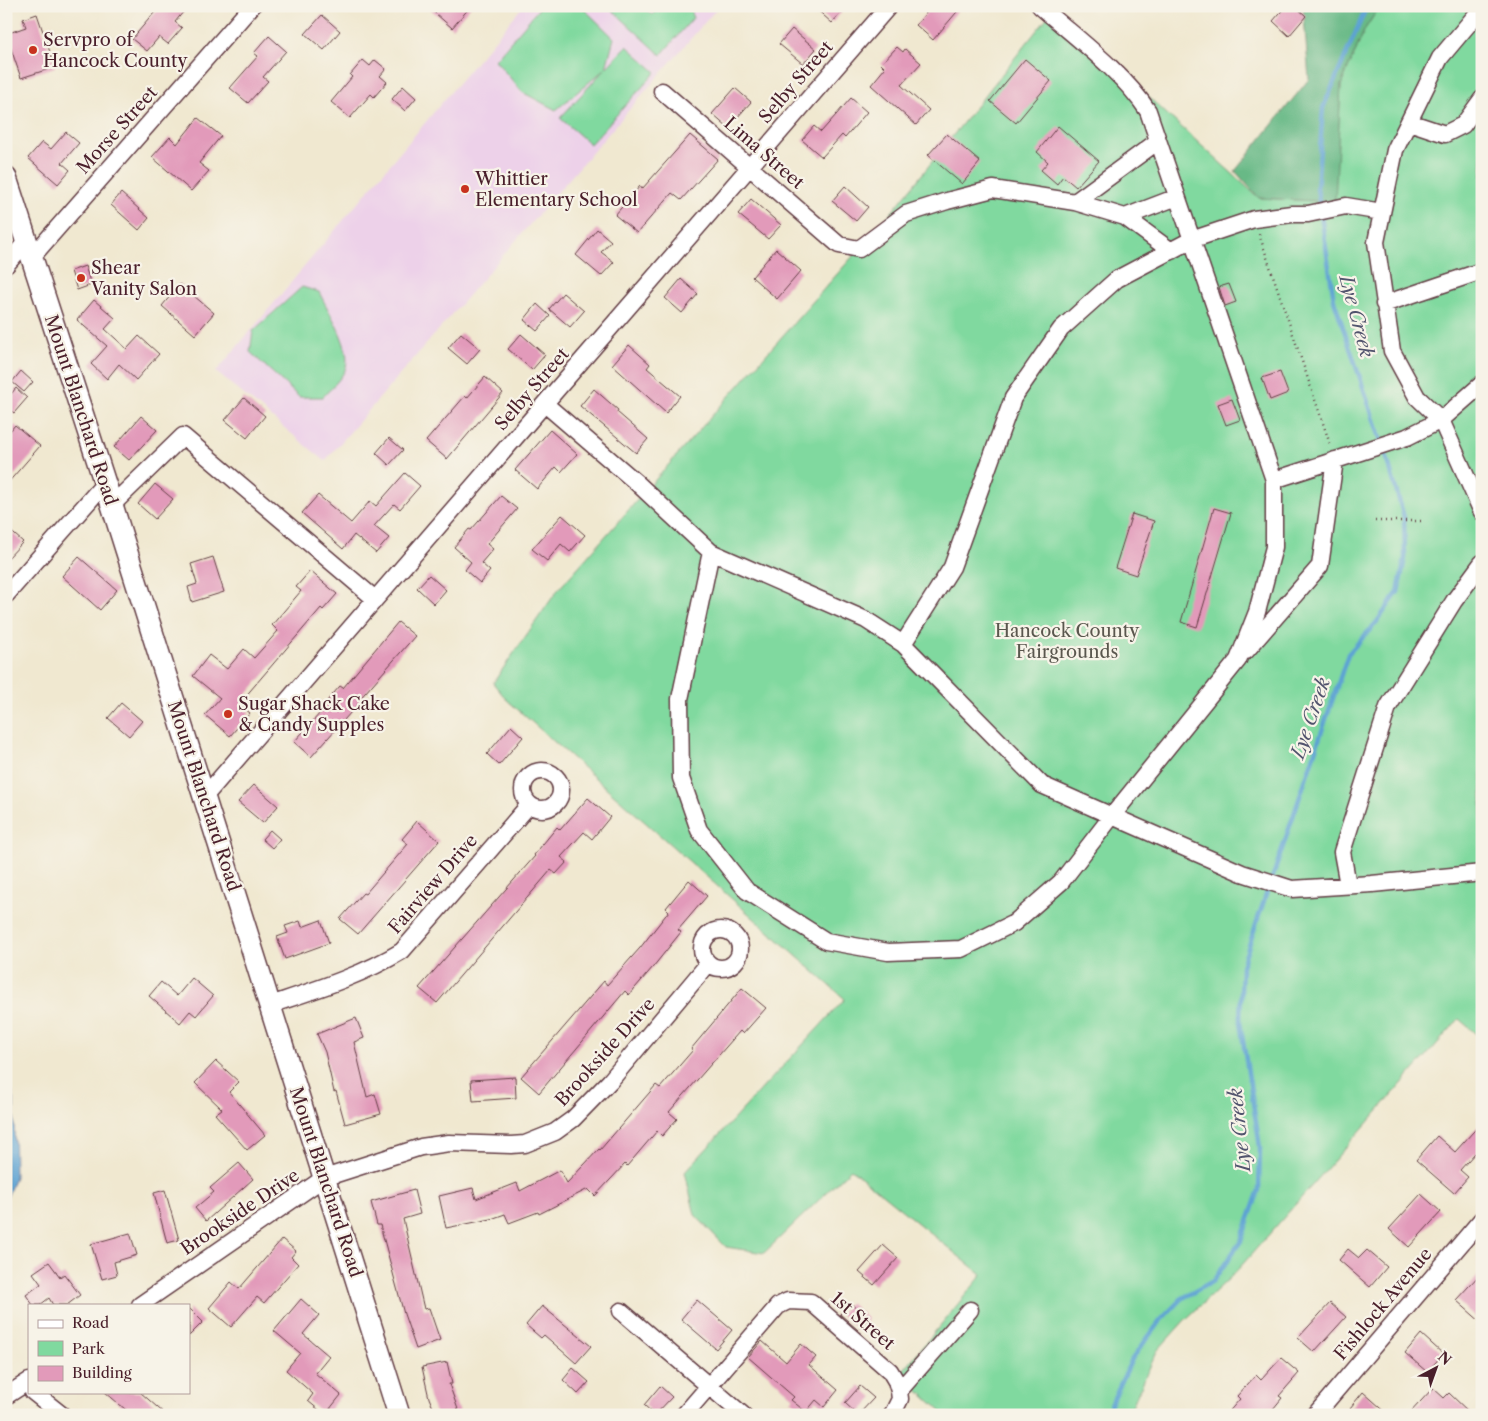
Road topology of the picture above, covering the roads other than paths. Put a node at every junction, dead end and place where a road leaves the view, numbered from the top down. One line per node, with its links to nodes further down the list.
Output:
1 (252, 6): 16 (street, Morse Street)
2 (889, 6): 9 (street, Selby Street)
3 (1040, 6): 8 (street)
4 (1482, 8): 7 (street)
5 (662, 91): 9 (street, Lima Street)
6 (1482, 99): 7 (street)
7 (1409, 122): 13 (street)
8 (1158, 141): 11 (street); 12 (street)
9 (750, 167): 12 (street, Lima Street); 22 (street, Selby Street)
10 (6, 178): 16 (main road, Mount Blanchard Road)
11 (1177, 197): 14 (street); 15 (street)
12 (1076, 202): 14 (street)
13 (1382, 212): 15 (street); 20 (street)
14 (1124, 217): 17 (street)
15 (1192, 240): 17 (street); 25 (street)
16 (29, 250): 18 (street, Morse Street); 26 (main road, Mount Blanchard Road)
17 (1171, 251): 33 (street)
18 (6, 265)
19 (1482, 271): 20 (street)
20 (1384, 304): 23 (street)
21 (1482, 384): 23 (street)
22 (545, 404): 29 (street); 32 (street, Selby Street)
23 (1442, 420): 24 (street); 28 (street)
24 (1335, 460): 25 (street); 34 (street)
25 (1274, 480): 34 (street)
26 (104, 484): 27 (main road, Mount Blanchard Road); 31 (street)
27 (112, 506): 32 (street); 35 (main road, Mount Blanchard Road)
28 (1482, 512)
29 (712, 552): 33 (street); 37 (street)
30 (1482, 563): 39 (street)
31 (6, 595)
32 (375, 599): 35 (street, Selby Street)
33 (903, 644): 37 (street)
34 (1238, 660): 37 (street)
35 (204, 797): 41 (main road, Mount Blanchard Road)
36 (529, 805): 41 (street, Fairview Drive)
37 (1112, 816): 39 (street)
38 (1482, 873): 39 (street)
39 (1348, 885)
40 (708, 964): 42 (street, Brookside Drive)
41 (270, 1005): 42 (main road, Mount Blanchard Road)
42 (324, 1178): 44 (street, Brookside Drive); 53 (main road, Mount Blanchard Road)
43 (1482, 1219): 57 (street, Fishlock Avenue)
44 (141, 1304)
45 (970, 1310): 49 (street)
46 (621, 1311): 47 (street)
47 (710, 1386): 49 (street, 1st Street); 54 (street); 55 (street)
48 (28, 1387): 51 (street)
49 (899, 1391): 56 (street)
50 (36, 1394): 52 (street)
51 (6, 1396)
52 (62, 1415)
53 (399, 1415)
54 (684, 1415)
55 (743, 1415)
56 (892, 1415)
57 (1315, 1415)

